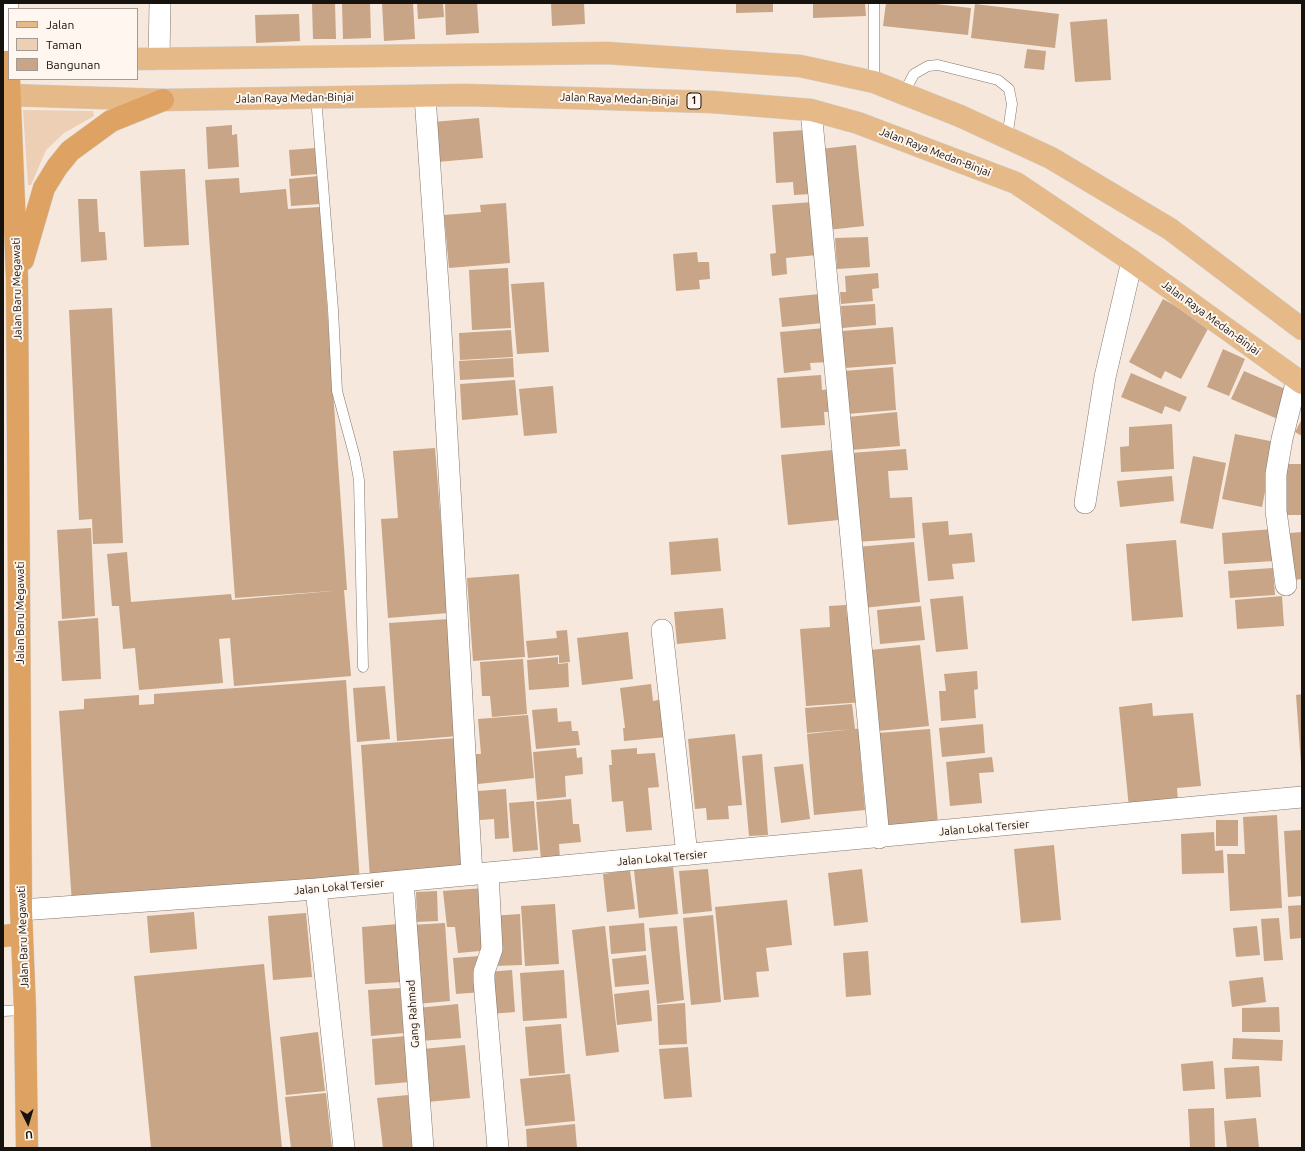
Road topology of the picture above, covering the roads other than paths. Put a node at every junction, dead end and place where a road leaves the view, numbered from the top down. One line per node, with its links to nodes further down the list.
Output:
1 (7, 3): 6 (street)
2 (160, 3): 5 (street)
3 (874, 3): 8 (lane)
4 (138, 59): 5 (main road)
5 (158, 59): 8 (main road)
6 (7, 76): 16 (highway, Jalan Baru Megawati)
7 (33, 80): 12 (main road, Jalan Raya Medan-Binjai / 1)
8 (874, 82): 9 (main road)
9 (903, 94): 14 (main road); 14 (lane)
10 (425, 96): 11 (main road, Jalan Raya Medan-Binjai / 1); 13 (main road, Jalan Raya Medan-Binjai / 1); 26 (street)
11 (316, 97): 12 (main road, Jalan Raya Medan-Binjai / 1); 22 (lane)
12 (162, 100): 16 (highway)
13 (811, 110): 15 (main road, Jalan Raya Medan-Binjai / 1); 24 (street)
14 (1008, 138): 17 (main road)
15 (1132, 261): 18 (main road, Jalan Raya Medan-Binjai / 1); 19 (street)
16 (17, 278): 29 (highway, Jalan Baru Megawati)
17 (1302, 329)
18 (1299, 381): 20 (street)
19 (1085, 503)
20 (1286, 585)
21 (662, 630): 25 (street)
22 (363, 667)
23 (1302, 797): 24 (street, Jalan Lokal Tersier)
24 (879, 838): 25 (street, Jalan Lokal Tersier)
25 (687, 855): 26 (street, Jalan Lokal Tersier)
26 (480, 874): 27 (street, Jalan Lokal Tersier); 36 (street)
27 (403, 881): 28 (street, Jalan Lokal Tersier); 35 (street, Gang Rahmad)
28 (316, 889): 29 (street, Jalan Lokal Tersier); 34 (street)
29 (21, 910): 30 (highway, Jalan Baru Megawati)
30 (13, 935): 31 (highway, Jalan Baru Megawati)
31 (25, 1010): 32 (lane); 33 (highway, Jalan Baru Megawati)
32 (3, 1011)
33 (27, 1148)
34 (344, 1148)
35 (423, 1148)
36 (498, 1148)

